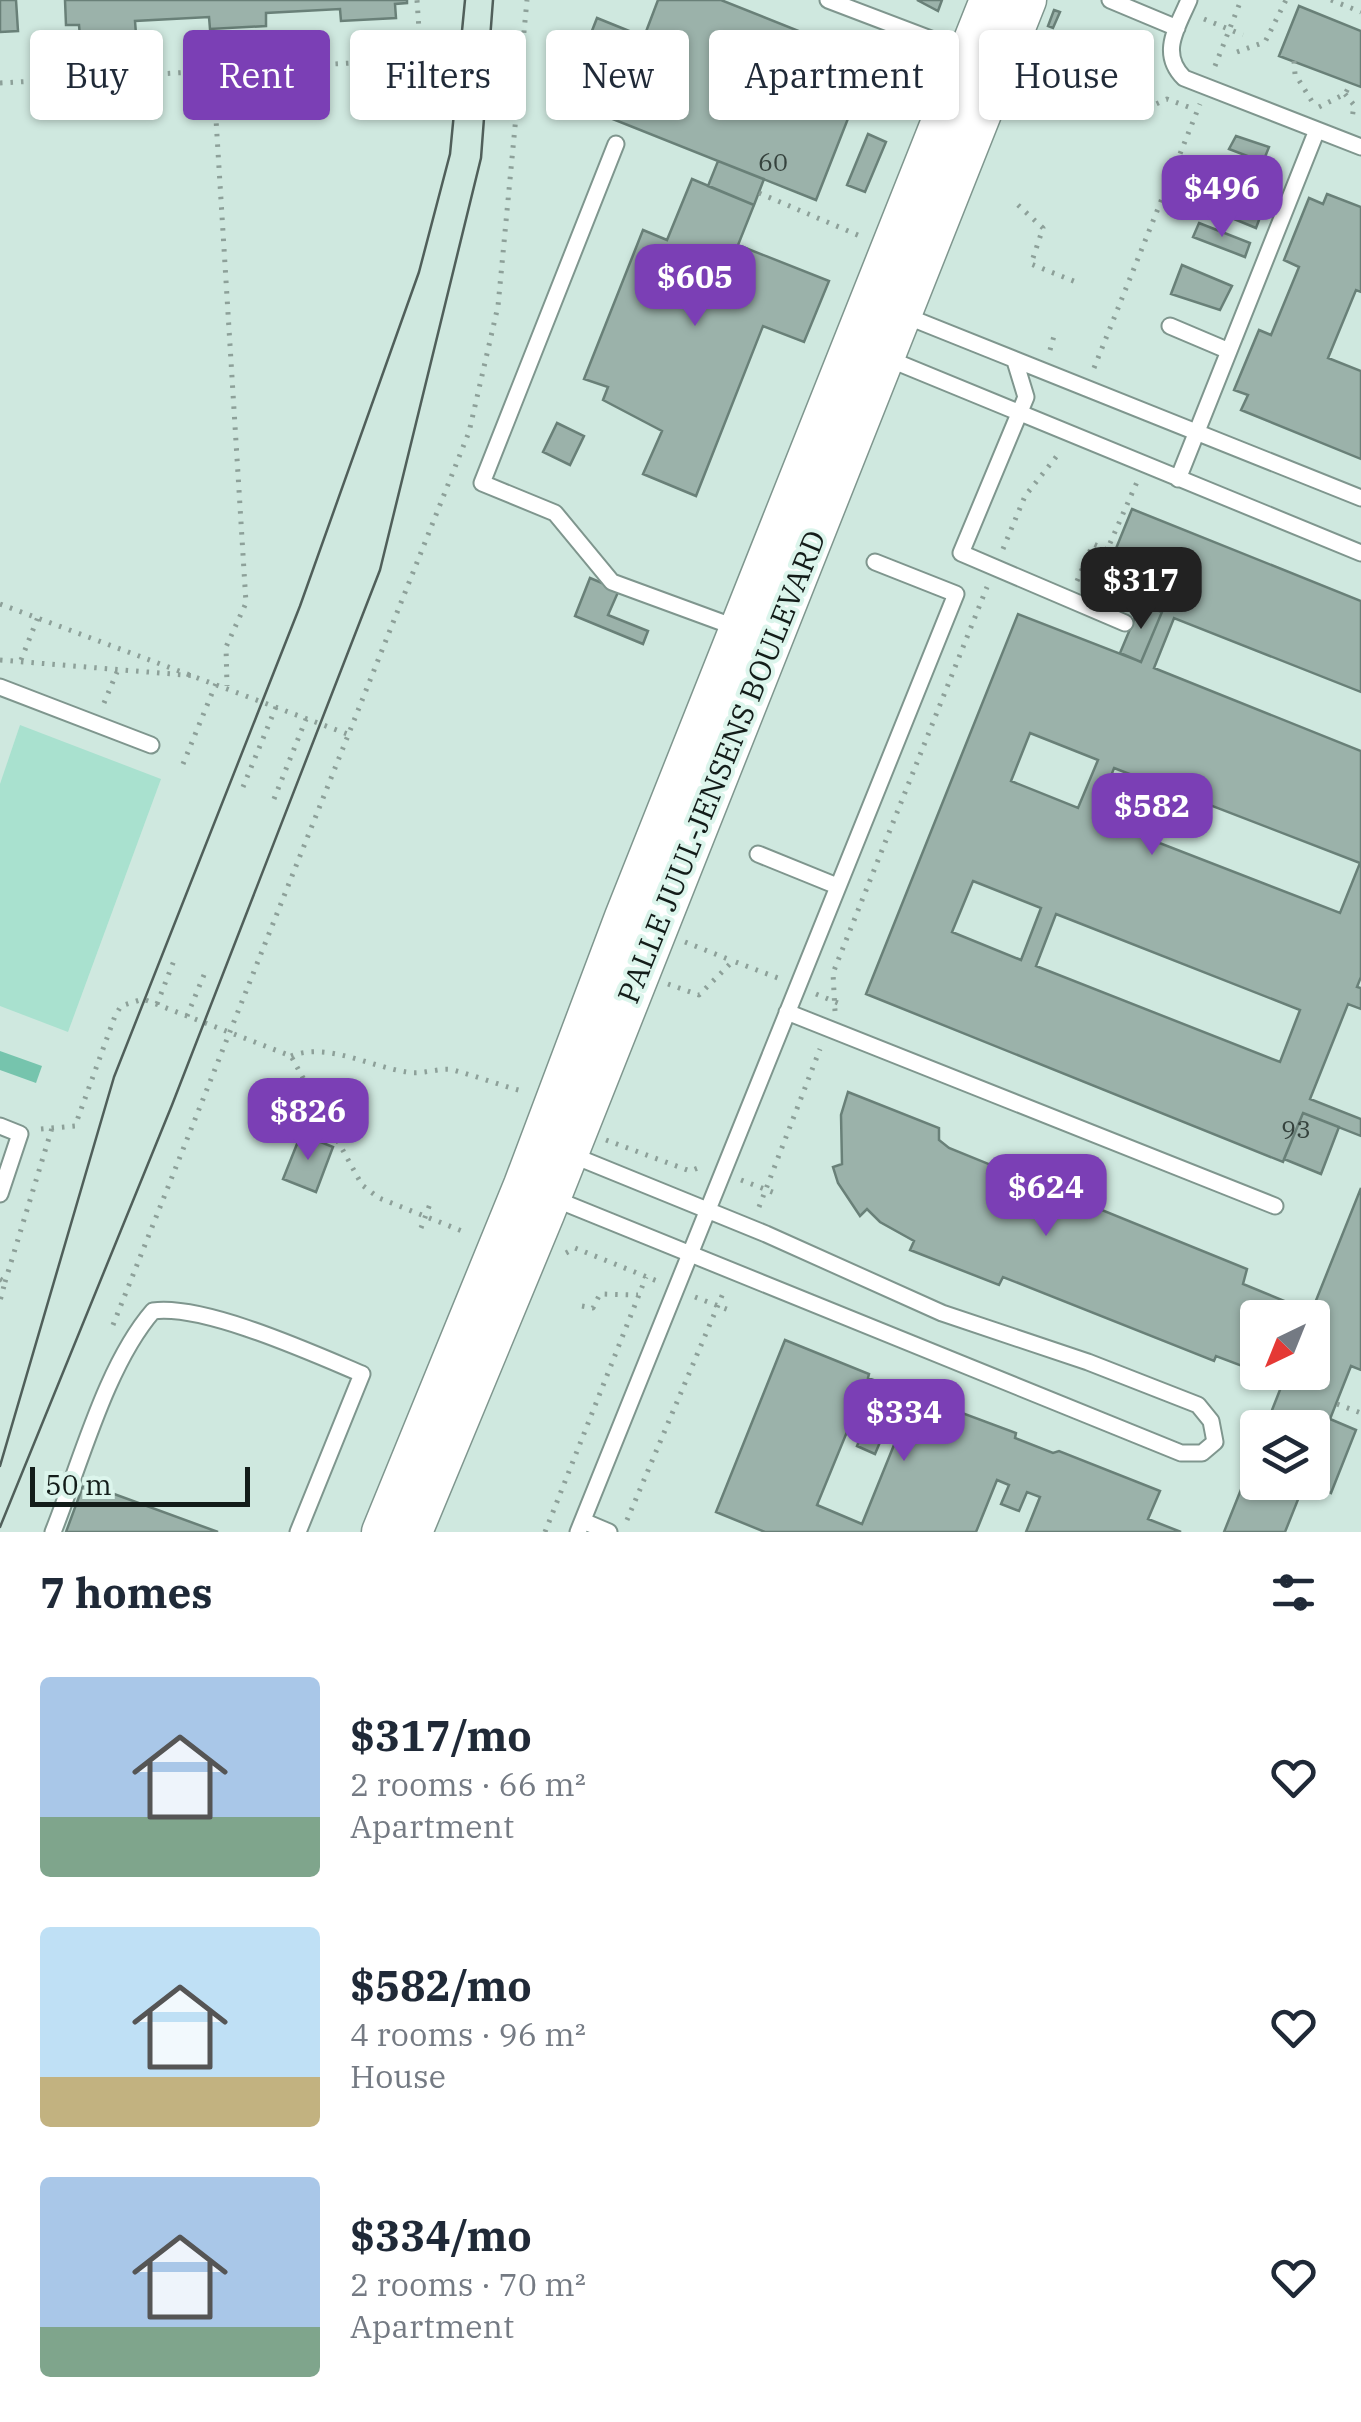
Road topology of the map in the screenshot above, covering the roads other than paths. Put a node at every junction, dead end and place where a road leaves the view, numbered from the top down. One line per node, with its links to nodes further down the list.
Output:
1 (828, 0): 9 (lane)
2 (988, 0): 7 (street, PALLE JUUL-JENSENS BOULEVARD)
3 (1027, 0): 8 (street, PALLE JUUL-JENSENS BOULEVARD)
4 (1110, 0): 6 (lane)
5 (1186, 5): 6 (lane)
6 (1177, 28): 12 (lane)
7 (986, 30)
8 (1006, 30)
9 (979, 58)
10 (979, 72): 15 (street, PALLE JUUL-JENSENS BOULEVARD)
11 (979, 75): 15 (street, PALLE JUUL-JENSENS BOULEVARD)
12 (1313, 128): 14 (lane); 18 (lane)
13 (616, 144): 27 (lane)
14 (1361, 147)
15 (886, 308): 17 (street, PALLE JUUL-JENSENS BOULEVARD); 19 (lane)
16 (1170, 326): 18 (lane)
17 (868, 350): 20 (lane); 27 (street, PALLE JUUL-JENSENS BOULEVARD)
18 (1229, 351): 21 (lane)
19 (1015, 361): 20 (lane); 21 (lane)
20 (1020, 415): 22 (lane); 26 (lane)
21 (1197, 431): 22 (lane); 23 (lane)
22 (1178, 479): 24 (lane)
23 (1361, 498)
24 (1361, 553)
25 (874, 562): 31 (lane)
26 (1126, 623)
27 (756, 634): 34 (street, PALLE JUUL-JENSENS BOULEVARD)
28 (0, 687): 29 (lane)
29 (151, 745)
30 (758, 854): 31 (lane)
31 (838, 886): 32 (lane)
32 (786, 1012): 37 (lane); 38 (lane)
33 (0, 1126): 36 (lane)
34 (554, 1148): 35 (street, PALLE JUUL-JENSENS BOULEVARD); 38 (lane)
35 (537, 1191): 39 (street, PALLE JUUL-JENSENS BOULEVARD); 40 (lane)
36 (0, 1194)
37 (1275, 1206)
38 (708, 1210): 40 (lane); 40 (lane)
39 (512, 1252): 44 (street, PALLE JUUL-JENSENS BOULEVARD); 45 (street, PALLE JUUL-JENSENS BOULEVARD)
40 (692, 1256): 41 (lane)
41 (580, 1527): 46 (lane)
42 (53, 1532): 43 (lane)
43 (298, 1532)
44 (380, 1532)
45 (413, 1532)
46 (609, 1532)

